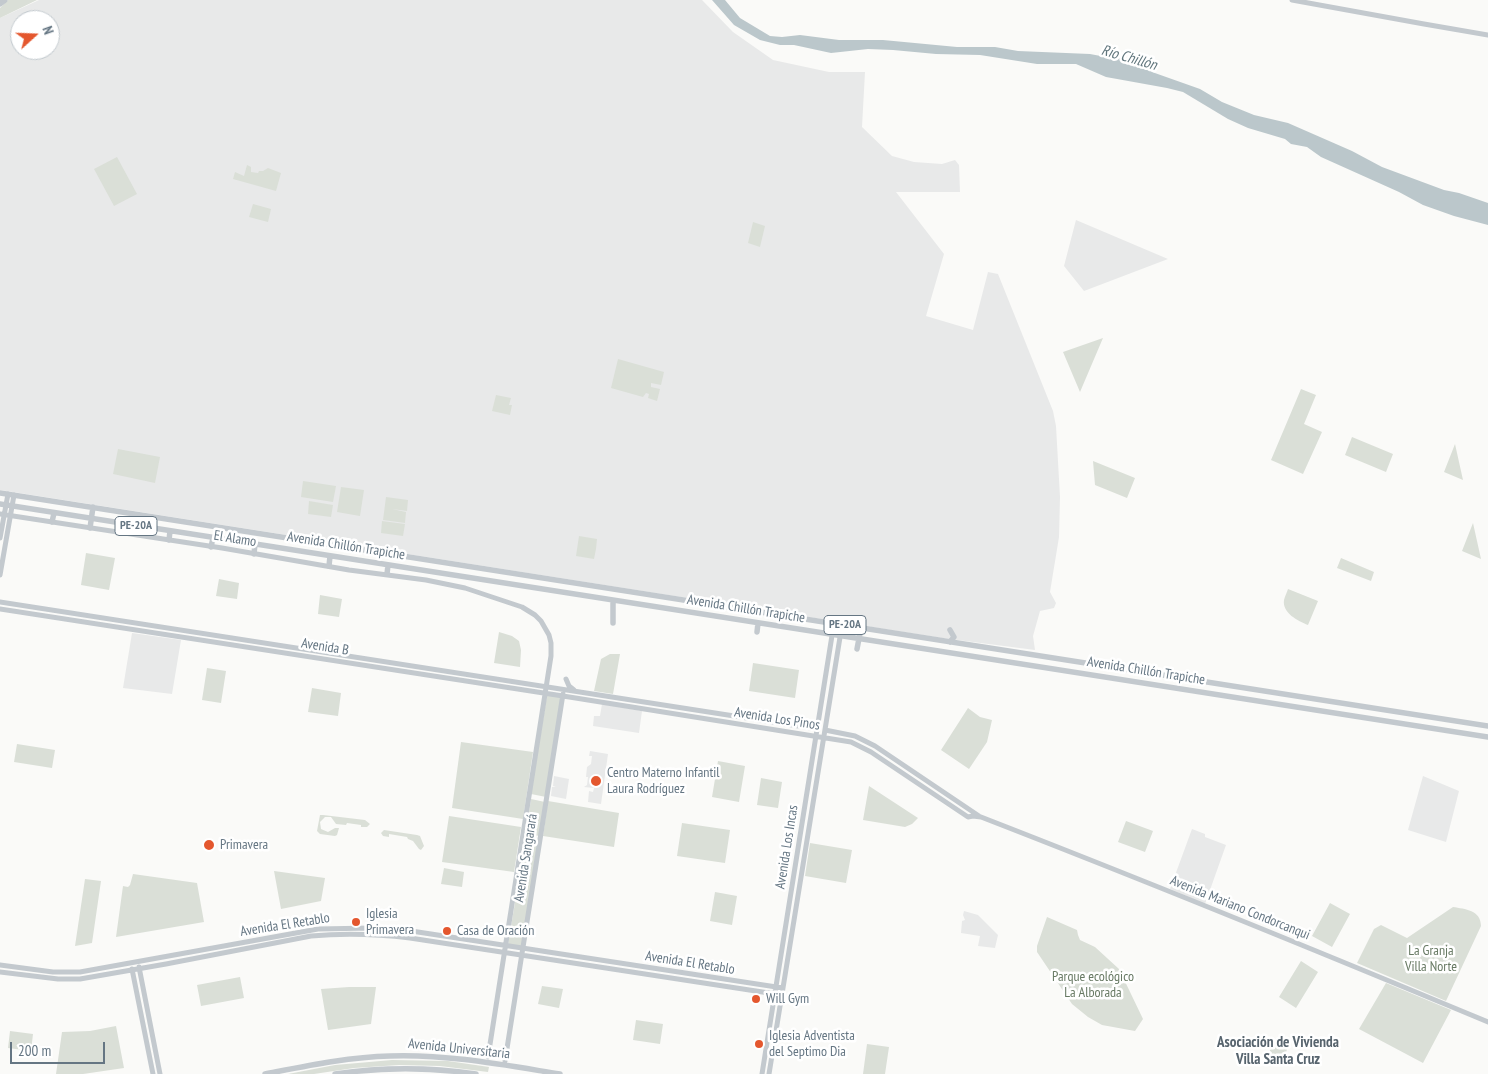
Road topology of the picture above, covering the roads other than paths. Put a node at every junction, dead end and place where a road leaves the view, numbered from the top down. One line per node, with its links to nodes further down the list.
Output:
1 (4, 0): 3 (highway)
2 (1292, 0): 4 (street)
3 (0, 3)
4 (1488, 34)
5 (0, 493): 6 (main road, Avenida Chillón Trapiche / PE-20A)
6 (11, 494): 7 (street); 8 (main road, Avenida Chillón Trapiche / PE-20A)
7 (6, 505): 9 (main road, Avenida Chillón Trapiche / PE-20A); 10 (street); 11 (street)
8 (93, 507): 12 (main road); 18 (main road, Avenida Chillón Trapiche / PE-20A)
9 (54, 513): 12 (main road, Avenida Chillón Trapiche / PE-20A); 13 (main road)
10 (2, 514): 11 (street, El Alamo); 16 (street)
11 (11, 515): 13 (street, El Alamo); 33 (street)
12 (92, 519): 14 (main road); 15 (main road, Avenida Chillón Trapiche / PE-20A)
13 (52, 522): 14 (street, El Alamo)
14 (90, 528): 19 (street, El Alamo)
15 (170, 531): 17 (main road, Avenida Chillón Trapiche / PE-20A); 19 (main road)
16 (0, 538)
17 (213, 538): 21 (main road, Avenida Chillón Trapiche / PE-20A); 22 (main road)
18 (284, 538): 20 (main road, Avenida Chillón Trapiche / PE-20A); 23 (main road)
19 (169, 540): 22 (street, El Alamo)
20 (316, 542): 24 (main road, Avenida Chillón Trapiche / PE-20A); 26 (main road)
21 (255, 544): 23 (main road, Avenida Chillón Trapiche / PE-20A); 25 (main road)
22 (211, 546): 25 (street, El Alamo)
23 (283, 548): 26 (main road, Avenida Chillón Trapiche / PE-20A)
24 (369, 551): 28 (main road); 31 (main road, Avenida Chillón Trapiche / PE-20A)
25 (254, 554): 30 (street, El Alamo)
26 (315, 554): 27 (main road, Avenida Chillón Trapiche / PE-20A)
27 (330, 556): 28 (main road, Avenida Chillón Trapiche / PE-20A); 30 (main road)
28 (367, 562): 29 (main road, Avenida Chillón Trapiche / PE-20A)
29 (388, 565): 34 (main road); 35 (main road, Avenida Chillón Trapiche / PE-20A)
30 (329, 566): 34 (street, El Alamo)
31 (465, 566): 32 (main road, Avenida Chillón Trapiche / PE-20A); 35 (main road)
32 (490, 570): 36 (main road); 37 (main road, Avenida Chillón Trapiche / PE-20A)
33 (0, 574)
34 (387, 574): 64 (street, El Alamo)
35 (463, 577): 36 (main road, Avenida Chillón Trapiche / PE-20A)
36 (488, 581): 39 (main road, Avenida Chillón Trapiche / PE-20A)
37 (598, 587): 38 (main road, Avenida Chillón Trapiche / PE-20A); 39 (main road)
38 (636, 592): 42 (main road, Avenida Chillón Trapiche / PE-20A); 43 (main road)
39 (597, 598): 40 (main road, Avenida Chillón Trapiche / PE-20A)
40 (613, 600): 43 (main road, Avenida Chillón Trapiche / PE-20A); 46 (main road)
41 (0, 602): 59 (street, Avenida B)
42 (704, 603): 45 (main road); 48 (main road, Avenida Chillón Trapiche / PE-20A)
43 (634, 604): 45 (main road, Avenida Chillón Trapiche / PE-20A)
44 (0, 609): 62 (street, Avenida B)
45 (702, 614): 47 (main road, Avenida Chillón Trapiche / PE-20A)
46 (613, 623)
47 (758, 623): 52 (main road); 54 (main road, Avenida Chillón Trapiche / PE-20A)
48 (834, 624): 49 (main road, Avenida Chillón Trapiche / PE-20A); 54 (street, Avenida Los Incas)
49 (842, 625): 50 (main road, Avenida Chillón Trapiche / PE-20A); 55 (street, Avenida Los Incas)
50 (861, 628): 53 (main road, Avenida Chillón Trapiche / PE-20A); 56 (main road)
51 (950, 630): 57 (main road)
52 (757, 632)
53 (888, 632): 57 (main road, Avenida Chillón Trapiche / PE-20A); 58 (main road)
54 (832, 635): 55 (main road, Avenida Chillón Trapiche / PE-20A); 84 (street, Avenida Los Incas)
55 (840, 636): 56 (main road, Avenida Chillón Trapiche / PE-20A); 85 (street, Avenida Los Incas)
56 (860, 639): 58 (main road, Avenida Chillón Trapiche / PE-20A); 60 (main road)
57 (950, 642): 61 (main road, Avenida Chillón Trapiche / PE-20A)
58 (886, 643): 63 (main road, Avenida Chillón Trapiche / PE-20A)
59 (298, 648): 62 (street); 65 (street, Avenida B)
60 (856, 649)
61 (1013, 652): 63 (main road); 68 (main road, Avenida Chillón Trapiche / PE-20A)
62 (296, 654): 67 (street, Avenida B)
63 (1011, 663): 75 (main road, Avenida Chillón Trapiche / PE-20A)
64 (548, 671): 69 (street); 70 (street, El Alamo)
65 (477, 675): 67 (street); 69 (street, Avenida B)
66 (566, 679): 73 (street)
67 (476, 682): 72 (street, Avenida B)
68 (1208, 682): 75 (main road); 82 (main road, Avenida Chillón Trapiche / PE-20A)
69 (532, 684): 70 (street, Avenida B)
70 (546, 686): 71 (street, Avenida B); 74 (street, Avenida Sangarará)
71 (564, 689): 73 (street, Avenida Los Pinos); 76 (street, Avenida Sangarará)
72 (532, 691): 74 (street, Avenida B); 80 (street)
73 (577, 691): 78 (street, Avenida Los Pinos)
74 (545, 693): 76 (street, Avenida B); 80 (street, Avenida Sangarará)
75 (1207, 693): 86 (main road, Avenida Chillón Trapiche / PE-20A)
76 (563, 696): 77 (street, Avenida Los Pinos); 81 (street, Avenida Sangarará)
77 (576, 698): 79 (street, Avenida Los Pinos); 81 (street)
78 (628, 699): 79 (street); 84 (street, Avenida Los Pinos)
79 (627, 706): 87 (street, Avenida Los Pinos)
80 (543, 707): 96 (street, Avenida Sangarará)
81 (561, 709): 95 (street, Avenida Sangarará)
82 (1447, 719): 83 (main road, Avenida Chillón Trapiche / PE-20A); 86 (main road)
83 (1488, 726)
84 (815, 728): 87 (street, Avenida Los Incas)
85 (824, 730): 88 (street, Avenida Los Incas); 90 (street, Avenida Los Pinos)
86 (1445, 731): 89 (main road, Avenida Chillón Trapiche / PE-20A)
87 (813, 736): 88 (street, Avenida Los Pinos); 93 (street, Avenida Los Incas)
88 (823, 737): 91 (street, Avenida Los Pinos); 94 (street, Avenida Los Incas)
89 (1488, 738)
90 (972, 811): 92 (street, Avenida Mariano Condorcanqui)
91 (968, 816): 92 (street, Avenida Mariano Condorcanqui)
92 (981, 817): 109 (street, Avenida Mariano Condorcanqui)
93 (797, 858): 94 (street); 107 (street, Avenida Los Incas)
94 (804, 860): 107 (street, Avenida Los Incas)
95 (525, 938): 97 (street, Avenida Sangarará); 98 (street)
96 (506, 945): 97 (street, Avenida El Retablo); 99 (street, Avenida Sangarará); 101 (street, Avenida El Retablo)
97 (523, 948): 98 (street, Avenida El Retablo); 100 (street, Avenida Sangarará)
98 (534, 950): 107 (street, Avenida El Retablo)
99 (505, 952): 100 (street, Avenida El Retablo); 104 (street, Avenida El Retablo); 112 (street, Avenida Sangarará)
100 (522, 955): 108 (street, Avenida El Retablo); 115 (street, Avenida Sangarará)
101 (138, 962): 102 (street, Avenida El Retablo); 104 (street)
102 (131, 964): 103 (street, Avenida El Retablo); 105 (street)
103 (0, 965)
104 (140, 969): 105 (street, Avenida El Retablo); 110 (street)
105 (133, 970): 106 (street, Avenida El Retablo); 111 (street)
106 (0, 972)
107 (780, 988): 108 (street, Avenida Los Incas)
108 (778, 994): 113 (street, Avenida Los Incas); 114 (street, Avenida Los Incas)
109 (1488, 1022)
110 (156, 1055): 111 (street); 117 (street)
111 (149, 1056): 116 (street)
112 (488, 1057)
113 (765, 1057): 114 (street); 122 (street, Avenida Los Incas)
114 (771, 1058): 123 (street, Avenida Los Incas)
115 (505, 1061)
116 (153, 1074)
117 (160, 1074)
118 (265, 1074): 121 (main road, Avenida Universitaria)
119 (335, 1074): 120 (main road, Avenida Universitaria)
120 (476, 1074)
121 (560, 1074)
122 (762, 1074)
123 (769, 1074)

